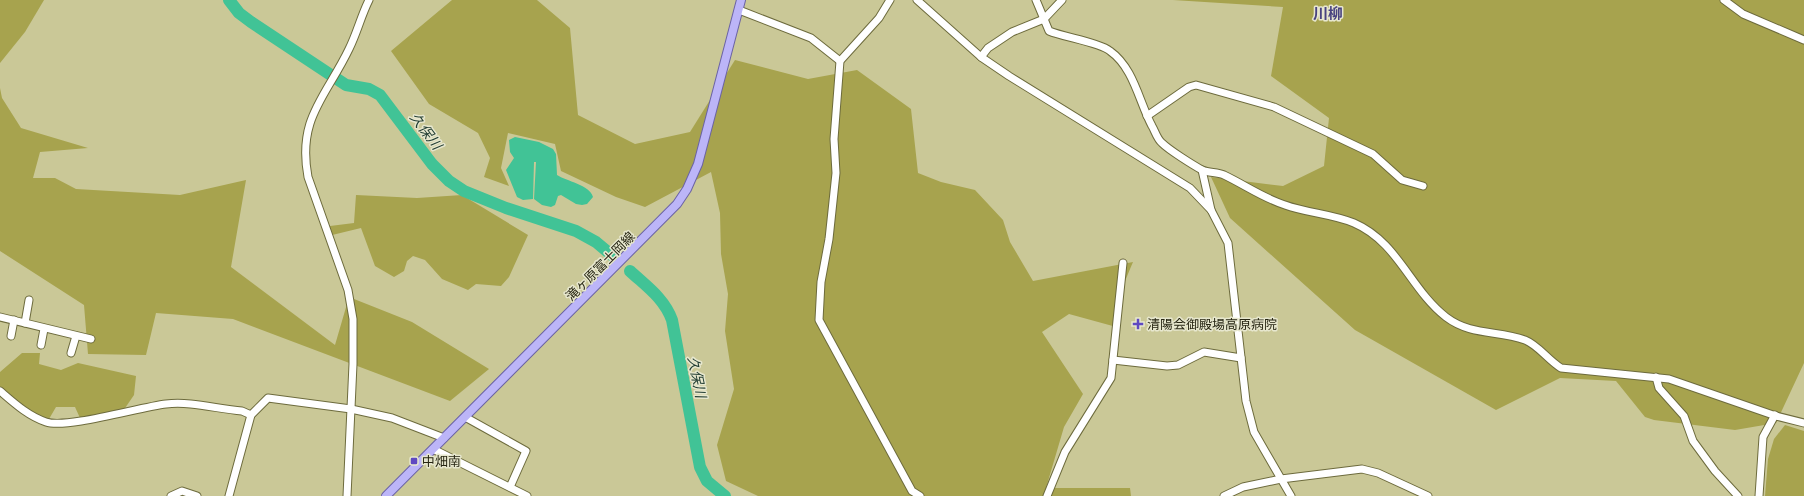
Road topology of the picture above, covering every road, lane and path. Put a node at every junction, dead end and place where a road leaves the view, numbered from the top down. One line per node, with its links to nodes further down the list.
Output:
1 (369, 0): 32 (street)
2 (741, 0): 8 (main road, 滝ヶ原富士岡線)
3 (890, 0): 12 (street)
4 (917, 0): 11 (street)
5 (1036, 0): 9 (street)
6 (1062, 0): 9 (street)
7 (1724, 0): 10 (street)
8 (739, 10): 12 (street); 35 (main road, 滝ヶ原富士岡線)
9 (1044, 19): 11 (street); 13 (street)
10 (1804, 40)
11 (981, 57): 16 (street)
12 (840, 61): 47 (street)
13 (1147, 116): 14 (street); 15 (street)
14 (1202, 170): 16 (street); 30 (street)
15 (1424, 186)
16 (1211, 210): 28 (street)
17 (1123, 263): 29 (street)
18 (29, 300): 21 (street)
19 (0, 317): 20 (street)
20 (14, 320): 21 (street); 23 (street)
21 (25, 323): 22 (street)
22 (44, 329): 24 (street); 26 (street)
23 (11, 336)
24 (76, 336): 25 (street); 27 (street)
25 (91, 339)
26 (41, 345)
27 (71, 353)
28 (1241, 358): 29 (street); 39 (street)
29 (1113, 360): 48 (street)
30 (1656, 377): 34 (street); 52 (street)
31 (0, 392): 33 (street)
32 (351, 409): 33 (street); 37 (street); 44 (street)
33 (251, 415): 43 (street)
34 (1775, 415): 36 (street); 53 (street)
35 (465, 417): 37 (main road, 滝ヶ原富士岡線); 40 (street)
36 (1804, 423)
37 (444, 438): 38 (main road, 滝ヶ原富士岡線)
38 (433, 449): 40 (street); 45 (main road, 滝ヶ原富士岡線)
39 (1281, 479): 49 (street); 50 (street); 51 (street)
40 (510, 487): 46 (street)
41 (171, 496): 42 (street)
42 (197, 496)
43 (229, 496)
44 (347, 496)
45 (386, 496)
46 (527, 496)
47 (920, 496)
48 (1047, 496)
49 (1224, 496)
50 (1291, 496)
51 (1428, 496)
52 (1738, 496)
53 (1759, 496)

